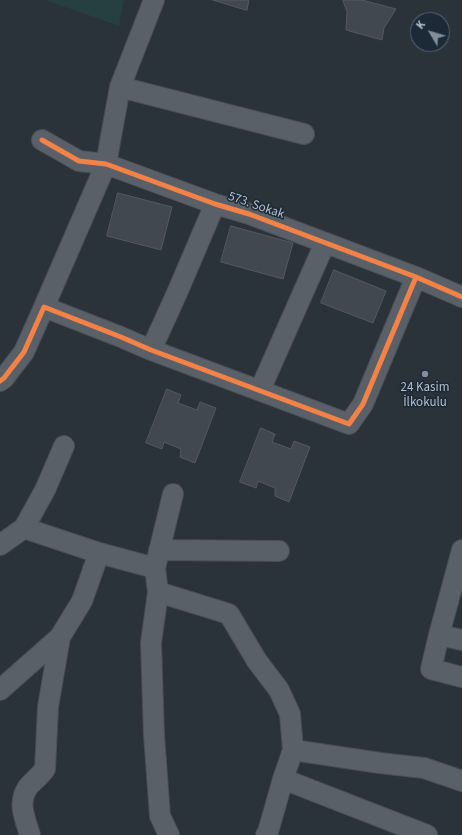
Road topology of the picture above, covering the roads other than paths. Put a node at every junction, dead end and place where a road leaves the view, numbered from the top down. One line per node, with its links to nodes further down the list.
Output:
1 (154, 0): 2 (street)
2 (120, 88): 3 (street); 5 (street)
3 (304, 134)
4 (42, 140): 5 (street, 573. Sokak)
5 (106, 164): 6 (street, 573. Sokak); 10 (street)
6 (216, 204): 7 (street, 573. Sokak); 11 (street)
7 (325, 243): 8 (street, 573. Sokak); 13 (street)
8 (416, 277): 9 (street, 573. Sokak); 13 (street)
9 (462, 297)
10 (44, 307): 11 (street); 12 (street)
11 (151, 350): 13 (street)
12 (0, 381)
13 (260, 390)
14 (64, 446): 16 (street)
15 (173, 494): 21 (street)
16 (24, 528): 17 (street); 20 (street)
17 (0, 545)
18 (462, 550): 23 (street)
19 (279, 551): 21 (street)
20 (99, 553): 21 (street); 24 (street)
21 (157, 559): 22 (street)
22 (158, 592): 28 (street); 32 (street)
23 (439, 635): 25 (street); 26 (street)
24 (60, 637): 27 (street); 31 (street)
25 (462, 640)
26 (462, 677)
27 (0, 690)
28 (293, 750): 29 (street); 30 (street)
29 (283, 779): 33 (street); 34 (street)
30 (462, 782)
31 (30, 835)
32 (168, 835)
33 (266, 835)
34 (427, 835)

